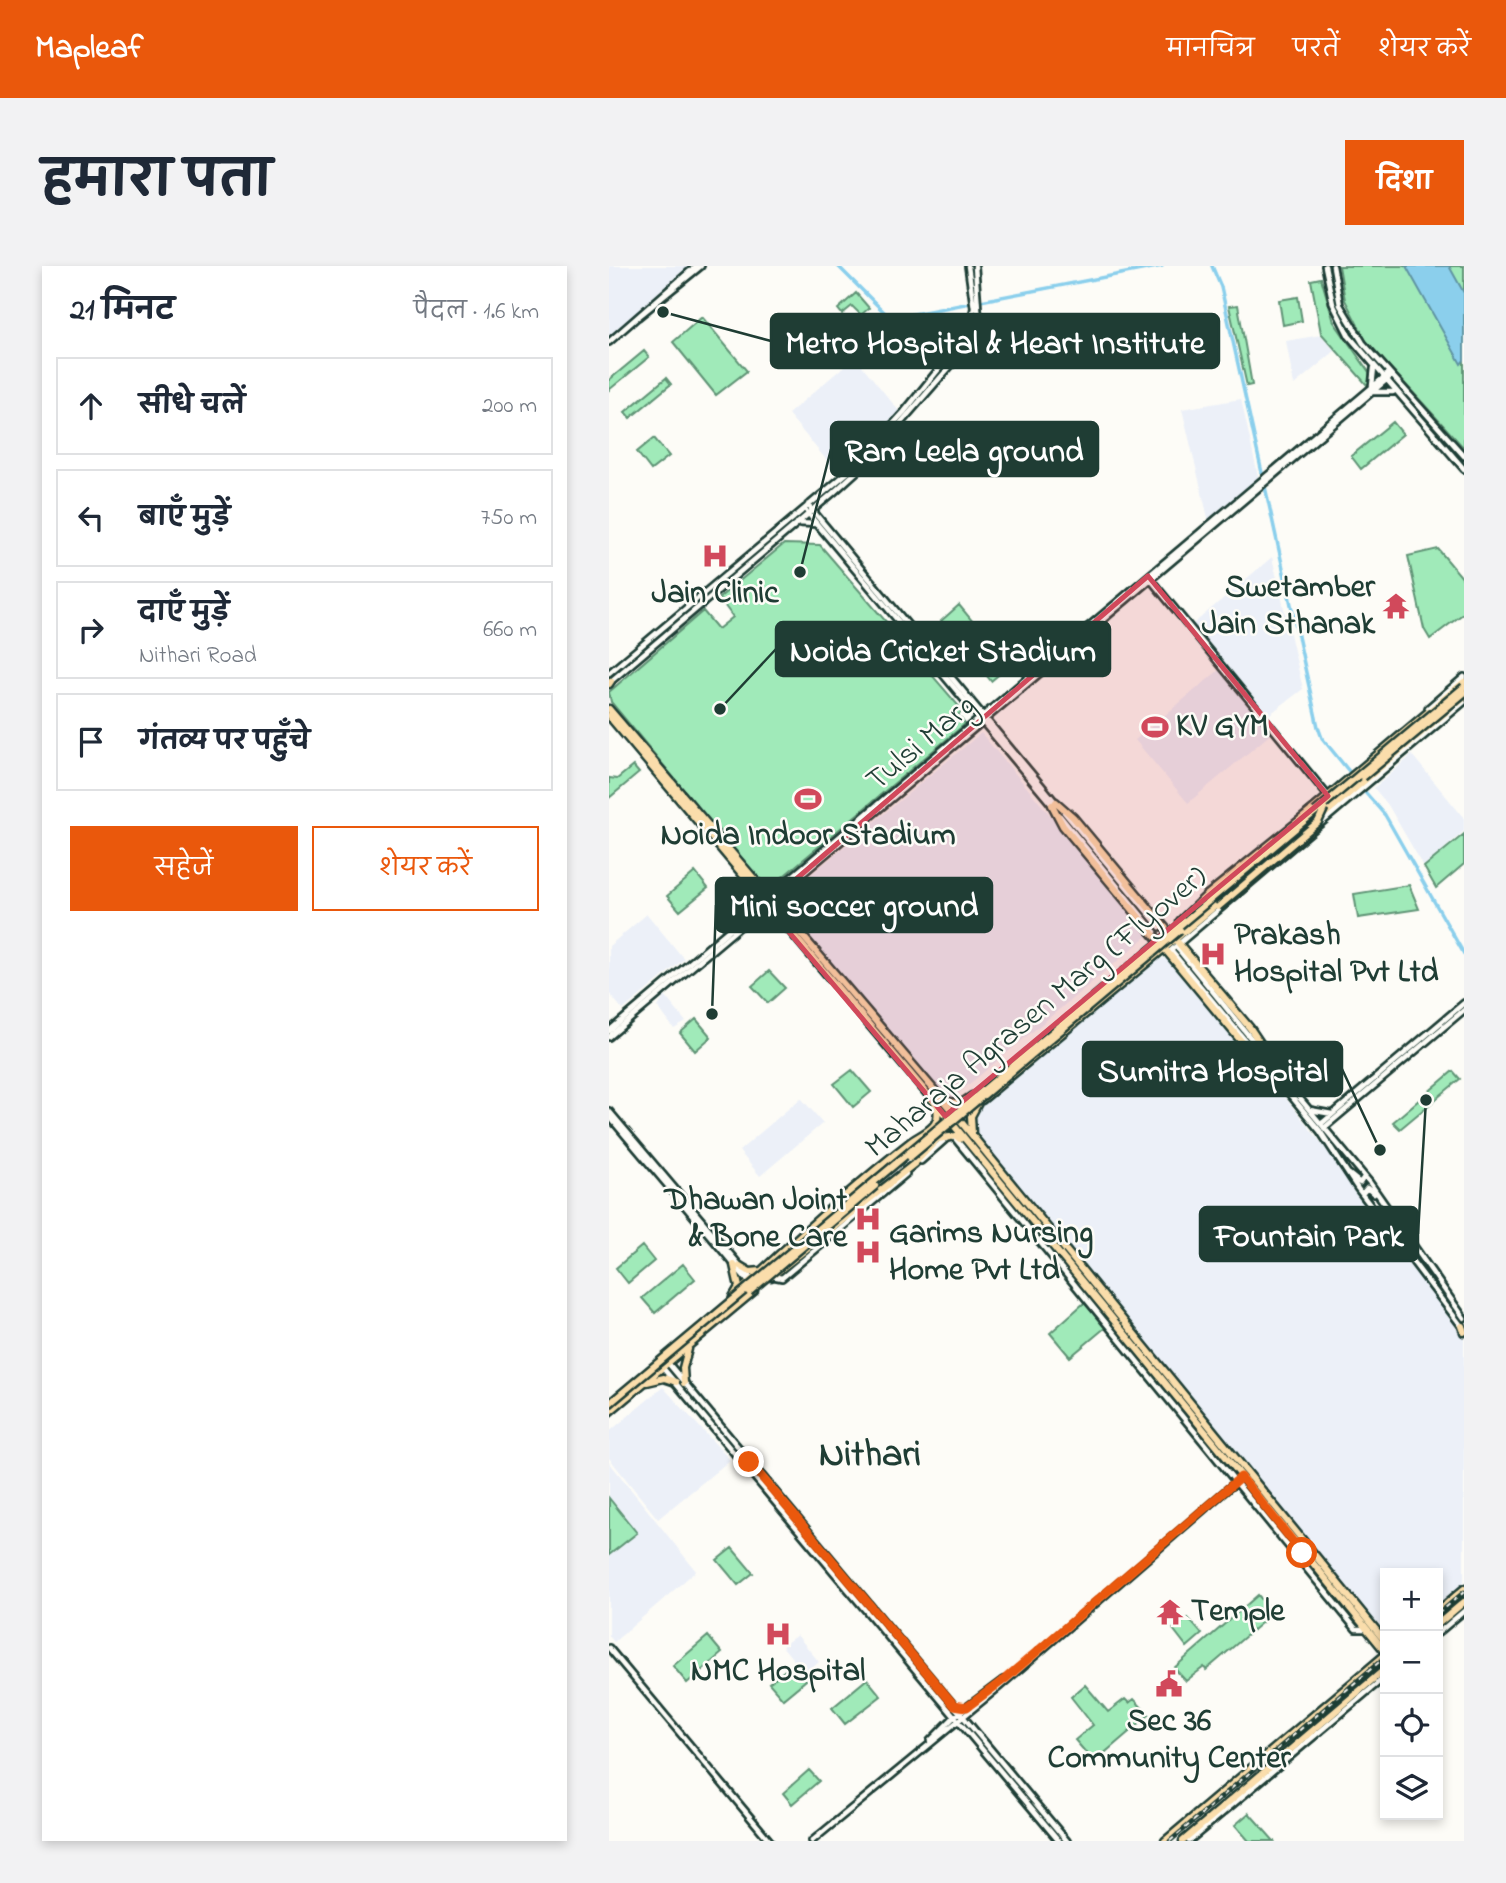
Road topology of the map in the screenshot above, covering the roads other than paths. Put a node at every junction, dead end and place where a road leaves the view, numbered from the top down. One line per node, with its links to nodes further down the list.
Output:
1 (698, 266): 7 (street)
2 (968, 266): 6 (street)
3 (975, 266): 6 (street)
4 (1325, 266): 10 (street)
5 (1332, 266): 11 (street)
6 (977, 308): 8 (street); 9 (street)
7 (609, 342)
8 (950, 356): 9 (street); 18 (street)
9 (955, 360): 17 (street)
10 (1373, 367): 12 (street); 13 (street)
11 (1390, 375): 12 (street, Tulsi Marg); 15 (street)
12 (1384, 380): 13 (street, Tulsi Marg); 14 (street)
13 (1373, 390): 14 (street); 23 (street, Tulsi Marg)
14 (1397, 394): 16 (street)
15 (1464, 457)
16 (1464, 469)
17 (822, 503): 19 (street); 20 (street)
18 (806, 507): 19 (street); 24 (street)
19 (811, 512): 20 (street); 21 (street); 22 (street)
20 (820, 518): 32 (street)
21 (797, 524): 22 (street); 25 (street)
22 (817, 524): 29 (street)
23 (1150, 578): 30 (street, Tulsi Marg); 32 (street, Tulsi Marg); 39 (street)
24 (609, 673)
25 (610, 682)
26 (1464, 682): 33 (main road); 38 (street); 42 (main road, Maharaja Agrasen Marg (Flyover), bridge)
27 (1464, 697): 36 (main road); 42 (main road, Maharaja Agrasen Marg (Flyover), bridge); 54 (street)
28 (609, 709): 46 (main road)
29 (971, 710): 32 (street); 35 (street)
30 (994, 713): 32 (street, Tulsi Marg); 34 (street)
31 (609, 716): 46 (main road)
32 (983, 720): 34 (street); 35 (street, Tulsi Marg); 37 (street)
33 (1418, 721): 36 (main road); 38 (main road)
34 (992, 725): 41 (street)
35 (972, 729): 37 (street); 40 (street, Tulsi Marg)
36 (1425, 730): 45 (main road)
37 (989, 732): 41 (street)
38 (1360, 770): 39 (main road, bridge)
39 (1328, 796): 43 (main road)
40 (889, 800): 44 (street, Tulsi Marg); 46 (street, Tulsi Marg)
41 (1054, 804): 49 (street); 51 (main road); 52 (street); 53 (main road)
42 (1322, 808): 48 (main road, bridge); 50 (main road, bridge); 83 (main road, Maharaja Agrasen Marg (Flyover), bridge); 84 (main road, Maharaja Agrasen Marg (Flyover), bridge)
43 (1215, 892): 45 (main road); 48 (main road)
44 (780, 893): 46 (street, Tulsi Marg); 47 (main road)
45 (1222, 900): 50 (main road)
46 (767, 902): 47 (main road); 60 (street, Tulsi Marg); 61 (street, Tulsi Marg); 67 (main road)
47 (778, 910): 64 (main road)
48 (1180, 921): 51 (main road)
49 (1160, 928)
50 (1187, 930): 54 (main road)
51 (1168, 931): 53 (main road)
52 (1155, 932)
53 (1158, 940): 57 (main road)
54 (1178, 944): 55 (main road); 63 (main road)
55 (1169, 951): 59 (main road); 62 (main road)
56 (1464, 1003): 70 (street)
57 (1080, 1005): 59 (main road); 65 (main road)
58 (1464, 1010): 74 (street)
59 (1088, 1012): 66 (main road)
60 (609, 1031)
61 (609, 1037)
62 (1272, 1073): 79 (street)
63 (1283, 1077): 68 (street)
64 (940, 1098): 65 (main road); 69 (main road)
65 (965, 1101): 69 (main road)
66 (978, 1103): 73 (main road); 78 (main road)
67 (937, 1107): 72 (main road); 75 (main road)
68 (1309, 1110): 70 (street); 74 (street)
69 (952, 1111): 72 (main road); 73 (main road)
70 (1335, 1112): 74 (street)
71 (609, 1113): 85 (street)
72 (945, 1116): 73 (main road); 75 (main road)
73 (957, 1124): 77 (main road); 78 (main road)
74 (1322, 1126): 80 (street)
75 (932, 1128): 84 (main road, bridge); 86 (main road)
76 (951, 1136): 77 (main road); 78 (main road); 87 (street); 98 (street)
77 (938, 1138): 83 (main road, bridge); 87 (main road)
78 (971, 1141): 97 (main road); 98 (main road)
79 (1347, 1173): 80 (street); 81 (street)
80 (1364, 1177): 82 (street)
81 (1362, 1194): 82 (street); 90 (street)
82 (1380, 1198): 90 (street)
83 (802, 1249): 96 (main road, Maharaja Agrasen Marg (Flyover), bridge)
84 (786, 1256): 96 (main road, Maharaja Agrasen Marg (Flyover), bridge)
85 (737, 1265): 86 (main road); 88 (street); 89 (main road)
86 (762, 1271): 88 (main road)
87 (772, 1276): 91 (main road)
88 (751, 1281): 89 (main road)
89 (733, 1297): 92 (main road)
90 (1463, 1326)
91 (691, 1344): 92 (main road); 94 (main road)
92 (663, 1362): 93 (street); 94 (street); 95 (main road); 96 (main road)
93 (675, 1382): 95 (main road); 99 (street)
94 (684, 1383): 99 (street)
95 (643, 1384): 96 (main road)
96 (609, 1407)
97 (1247, 1472): 98 (street); 107 (main road)
98 (1239, 1479): 108 (main road); 116 (street)
99 (767, 1488): 115 (street); 115 (street)
100 (1464, 1588): 101 (main road); 103 (main road)
101 (1443, 1600)
102 (1464, 1602): 105 (main road)
103 (1443, 1607)
104 (1464, 1611): 106 (street)
105 (1443, 1620)
106 (1440, 1631)
107 (1380, 1633)
108 (1374, 1640): 109 (main road); 112 (main road)
109 (1380, 1647)
110 (609, 1648): 122 (street)
111 (1380, 1658): 112 (main road)
112 (1369, 1668): 120 (main road)
113 (1380, 1673): 121 (main road)
114 (1380, 1681): 128 (street)
115 (951, 1707): 116 (street); 117 (street); 119 (street)
116 (969, 1708): 117 (street); 118 (street)
117 (959, 1716): 118 (street); 119 (street)
118 (968, 1726): 119 (street); 124 (street); 125 (street)
119 (947, 1727): 123 (street)
120 (1212, 1801): 121 (main road); 126 (main road)
121 (1221, 1810): 127 (main road)
122 (770, 1841)
123 (812, 1841)
124 (1059, 1841)
125 (1067, 1841)
126 (1165, 1841)
127 (1183, 1841)
128 (1189, 1841)

